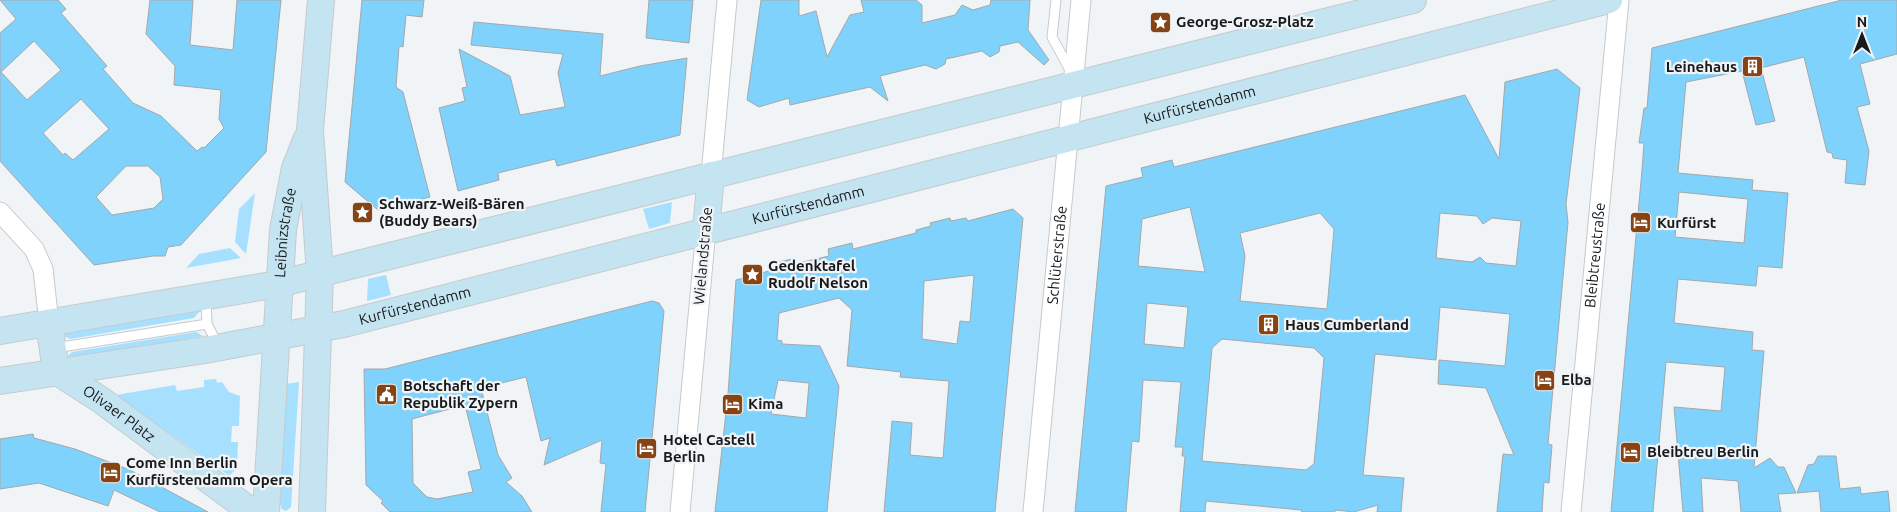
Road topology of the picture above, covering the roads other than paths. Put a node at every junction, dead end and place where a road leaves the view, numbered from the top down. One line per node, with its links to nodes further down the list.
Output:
1 (321, 0): 9 (main road, Leibnizstraße)
2 (726, 0): 11 (street, Wielandstraße)
3 (1056, 0): 8 (lane)
4 (1082, 0): 8 (street, Schlüterstraße)
5 (1413, 0): 8 (main road, Kurfürstendamm)
6 (1609, 0): 10 (main road, Kurfürstendamm)
7 (1619, 0): 29 (street, Bleibtreustraße)
8 (1074, 80): 10 (street, Schlüterstraße); 11 (main road, Kurfürstendamm)
9 (310, 130): 14 (main road, Leibnizstraße); 15 (main road, Leibnizstraße)
10 (1069, 137): 13 (main road, Kurfürstendamm); 28 (street, Schlüterstraße)
11 (711, 175): 13 (main road, Wielandstraße); 14 (main road, Kurfürstendamm)
12 (0, 212): 21 (street)
13 (706, 230): 18 (main road, Kurfürstendamm); 27 (street, Wielandstraße)
14 (320, 274): 15 (main road, Kurfürstendamm); 18 (main road, Leibnizstraße)
15 (278, 284): 16 (main road, Kurfürstendamm); 20 (main road, Leibnizstraße)
16 (205, 298): 17 (lane); 21 (main road, Kurfürstendamm)
17 (208, 324): 21 (lane); 22 (lane)
18 (319, 330): 20 (main road, Kurfürstendamm); 26 (main road)
19 (0, 331): 21 (main road, Kurfürstendamm)
20 (275, 338): 22 (main road, Kurfürstendamm); 25 (main road)
21 (52, 348): 22 (main road, Kurfürstendamm); 23 (main road, Kurfürstendamm); 24 (main road, Olivaer Platz)
22 (219, 348)
23 (0, 381)
24 (252, 512)
25 (266, 512)
26 (312, 512)
27 (680, 512)
28 (1033, 512)
29 (1571, 512)

